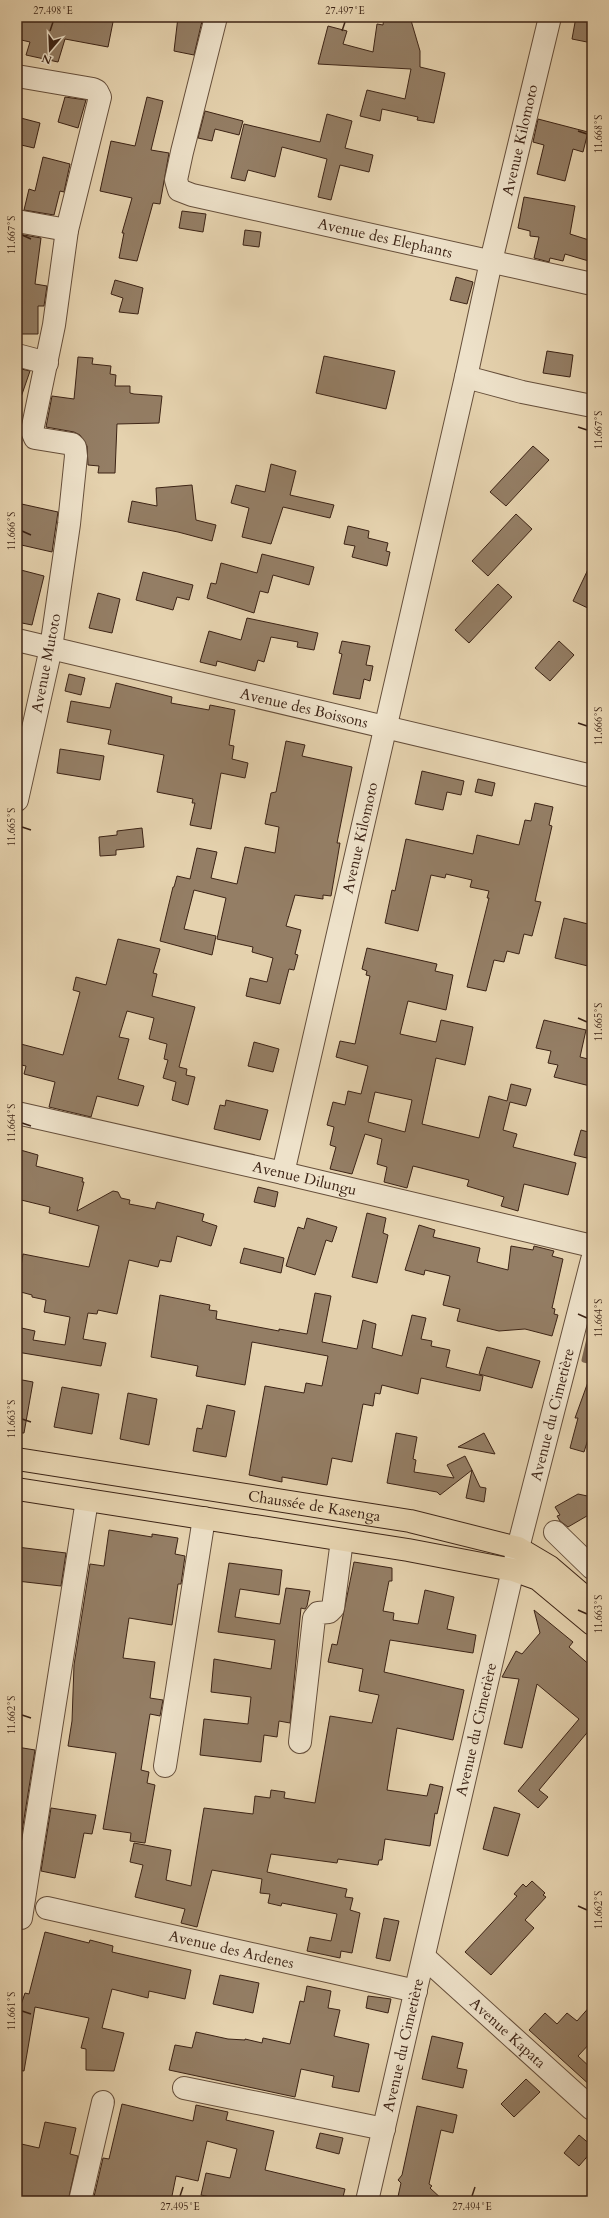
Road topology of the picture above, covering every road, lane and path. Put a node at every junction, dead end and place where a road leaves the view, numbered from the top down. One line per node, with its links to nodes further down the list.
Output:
1 (216, 17): 6 (street, Avenue des Elephants)
2 (550, 17): 6 (street, Avenue Kilomoto)
3 (17, 76): 5 (street)
4 (17, 221): 5 (street)
5 (67, 230): 9 (street)
6 (491, 263): 7 (street, Avenue des Elephants); 10 (street, Avenue Kilomoto)
7 (592, 284)
8 (17, 355): 9 (street)
9 (46, 363): 13 (street, Avenue Mutoto)
10 (466, 377): 11 (street); 14 (street, Avenue Kilomoto)
11 (592, 406)
12 (17, 640): 13 (street, Avenue des Boissons)
13 (51, 648): 14 (street, Avenue des Boissons); 16 (street, Avenue Mutoto)
14 (385, 726): 15 (street, Avenue des Boissons); 18 (street, Avenue Kilomoto)
15 (592, 776)
16 (17, 800)
17 (17, 1113): 18 (street, Avenue Dilungu)
18 (283, 1173): 19 (street, Avenue Dilungu)
19 (592, 1246)
20 (592, 1260): 27 (street, Avenue du Cimetière)
21 (17, 1459): 27 (main road, Chaussée de Kasenga)
22 (17, 1489): 23 (main road, Chaussée de Kasenga)
23 (87, 1500): 24 (main road, Chaussée de Kasenga); 35 (street)
24 (204, 1518): 26 (main road, Chaussée de Kasenga); 33 (street)
25 (555, 1532): 28 (street)
26 (342, 1540): 29 (main road, Chaussée de Kasenga); 32 (street)
27 (518, 1548): 29 (street, Avenue du Cimetière); 30 (main road, Chaussée de Kasenga)
28 (592, 1568)
29 (513, 1570): 31 (main road, Chaussée de Kasenga); 36 (street, Avenue du Cimetière)
30 (592, 1603)
31 (592, 1624)
32 (300, 1742)
33 (165, 1766)
34 (48, 1908): 37 (street, Avenue des Ardenes)
35 (21, 1918)
36 (424, 1957): 37 (street, Avenue du Cimetière); 40 (street, Avenue Kapata)
37 (416, 1991): 41 (street, Avenue du Cimetière)
38 (184, 2088): 41 (street)
39 (104, 2102): 42 (street)
40 (592, 2108)
41 (384, 2129): 43 (street, Avenue du Cimetière)
42 (80, 2201)
43 (367, 2201)

